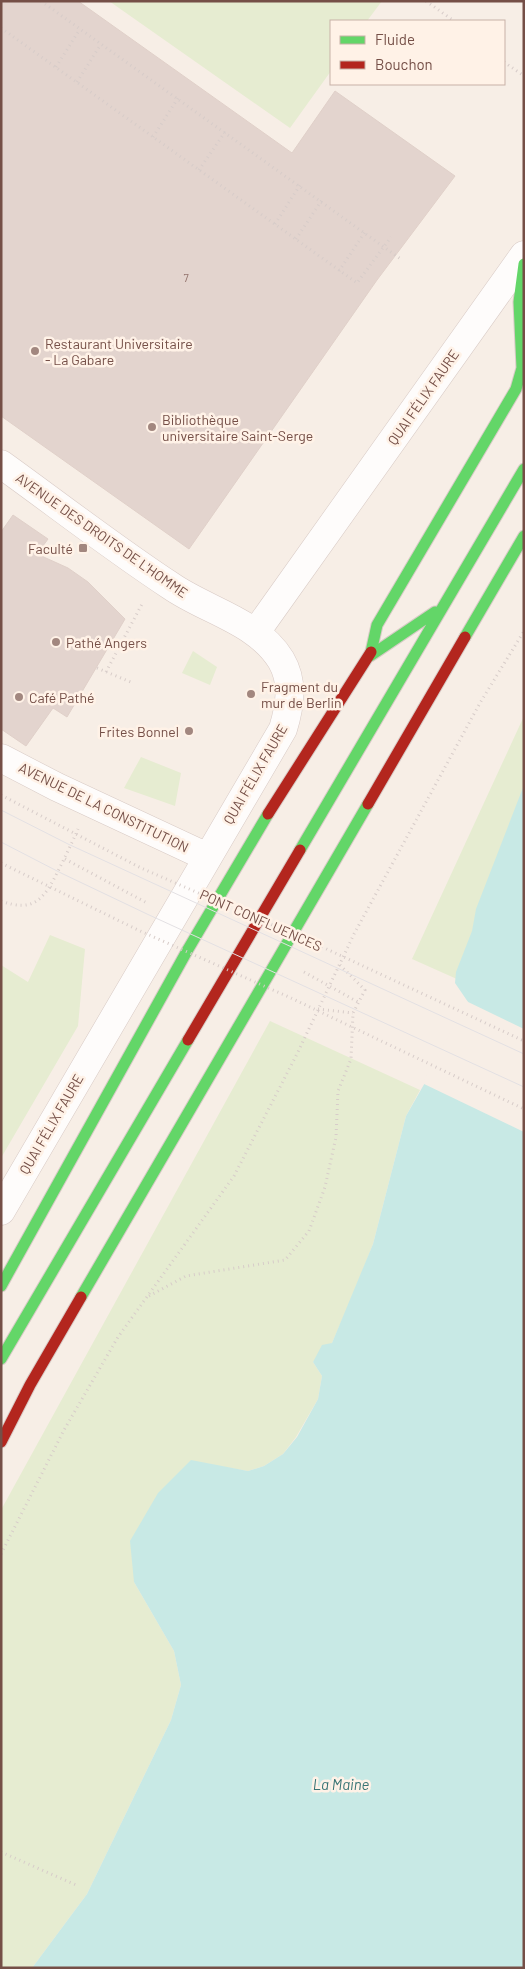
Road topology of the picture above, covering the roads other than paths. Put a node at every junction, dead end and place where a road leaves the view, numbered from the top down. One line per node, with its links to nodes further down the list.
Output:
1 (524, 255): 7 (street, QUAI FÉLIX FAURE)
2 (524, 264): 8 (highway)
3 (1, 464): 7 (street, AVENUE DES DROITS DE L'HOMME)
4 (524, 469): 6 (highway)
5 (524, 536): 14 (highway)
6 (440, 608): 8 (highway); 13 (highway)
7 (256, 632): 10 (street, QUAI FÉLIX FAURE)
8 (370, 656): 12 (highway)
9 (1, 758): 10 (street, AVENUE DE LA CONSTITUTION)
10 (207, 857): 11 (street, QUAI FÉLIX FAURE)
11 (1, 1211)
12 (1, 1286)
13 (1, 1360)
14 (1, 1442)

